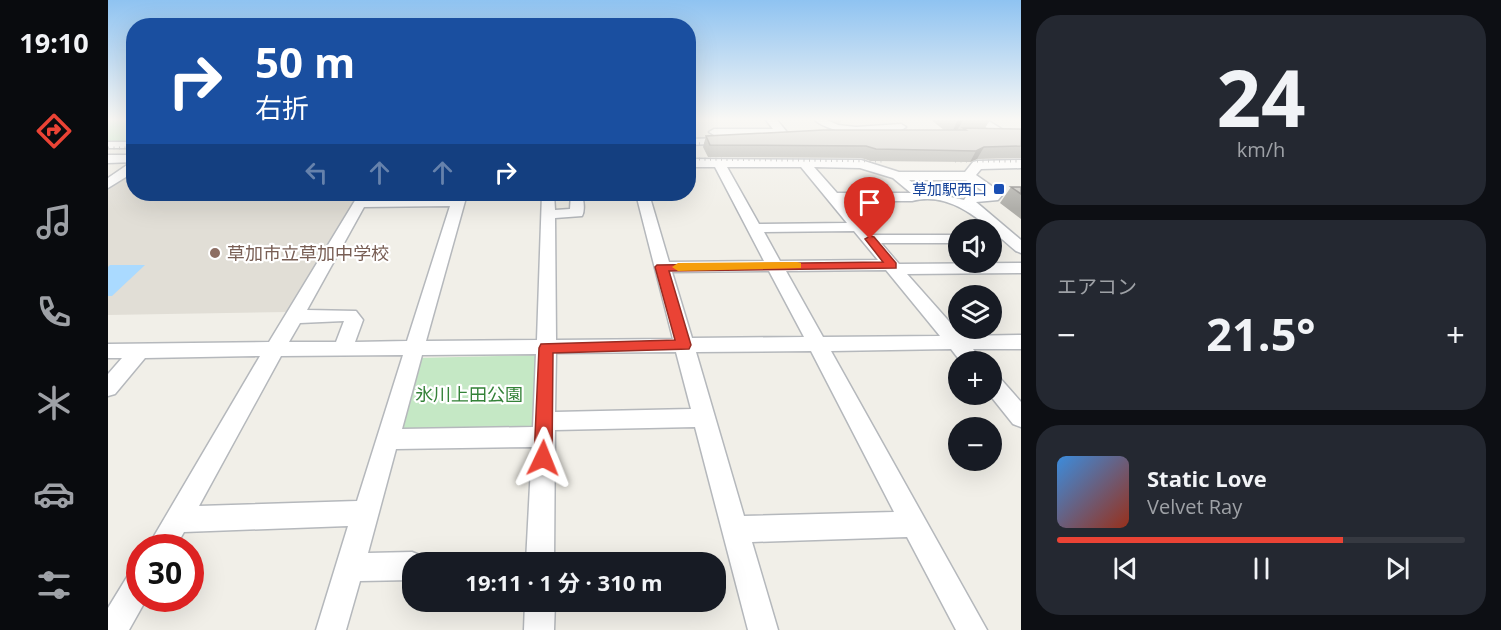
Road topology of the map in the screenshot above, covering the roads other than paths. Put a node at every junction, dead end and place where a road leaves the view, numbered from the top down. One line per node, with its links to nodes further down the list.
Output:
1 (126, 158): 2 (street)
2 (108, 159)
3 (696, 163): 4 (street)
4 (719, 163): 5 (street); 22 (street)
5 (804, 164): 8 (street); 14 (street)
6 (1021, 164): 9 (street)
7 (126, 172): 10 (street)
8 (898, 176): 9 (street); 11 (street)
9 (969, 176): 12 (street)
10 (108, 184)
11 (920, 194): 14 (street); 19 (street)
12 (996, 194): 13 (street); 19 (street)
13 (1012, 197)
14 (835, 198): 21 (street)
15 (360, 201): 31 (street)
16 (457, 201): 36 (street)
17 (577, 201): 20 (street)
18 (644, 201): 28 (street)
19 (971, 202): 26 (street)
20 (548, 204): 37 (street)
21 (860, 227): 22 (street); 23 (street)
22 (754, 228): 27 (street)
23 (870, 239): 24 (street); 29 (street)
24 (948, 239)
25 (1002, 240): 26 (street)
26 (1017, 244)
27 (774, 266): 28 (street); 29 (street); 34 (street)
28 (662, 267): 35 (street)
29 (894, 267): 30 (street); 32 (street)
30 (1021, 268)
31 (293, 317): 38 (street); 39 (street)
32 (957, 342): 33 (street); 34 (street); 42 (street)
33 (1021, 342)
34 (816, 344): 35 (street); 51 (street)
35 (683, 345): 37 (street); 45 (street)
36 (415, 348): 37 (street); 39 (street); 48 (street)
37 (546, 348): 47 (street)
38 (274, 349): 39 (street); 41 (street); 50 (street)
39 (342, 349)
40 (108, 351): 41 (street)
41 (140, 351): 43 (street)
42 (964, 351)
43 (108, 388)
44 (1002, 395): 46 (street)
45 (704, 418): 47 (street); 52 (street)
46 (1021, 418)
47 (544, 429): 48 (street); 54 (street)
48 (387, 439): 49 (street)
49 (366, 513): 50 (street); 56 (street)
50 (177, 519): 53 (street)
51 (915, 524): 52 (street); 63 (street)
52 (735, 529): 62 (street)
53 (168, 534)
54 (540, 552)
55 (402, 566): 56 (street)
56 (350, 567): 60 (street)
57 (126, 606): 59 (street)
58 (540, 612): 61 (street)
59 (112, 630)
60 (331, 630)
61 (539, 630)
62 (763, 630)
63 (972, 630)

